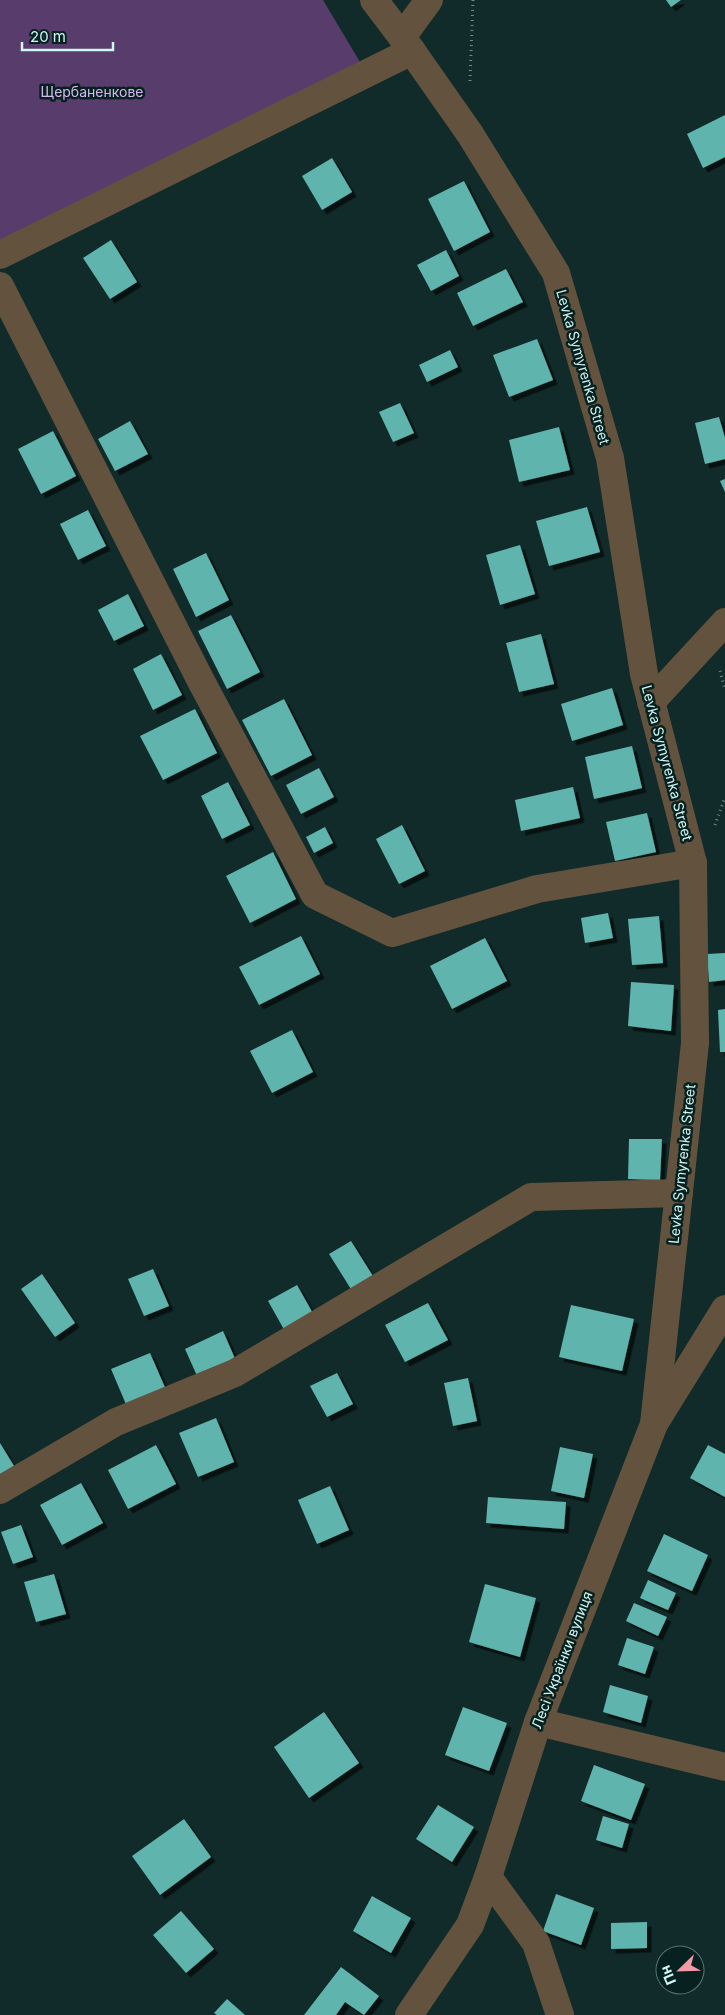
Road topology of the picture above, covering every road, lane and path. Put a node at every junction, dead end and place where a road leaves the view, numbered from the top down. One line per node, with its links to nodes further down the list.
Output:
1 (374, 0): 4 (street, Levka Symyrenka Street)
2 (428, 0): 4 (street)
3 (473, 0): 5 (path)
4 (407, 44): 6 (street); 9 (street, Levka Symyrenka Street)
5 (470, 82)
6 (0, 255)
7 (0, 286): 10 (street)
8 (725, 622): 9 (street)
9 (650, 702): 10 (street, Levka Symyrenka Street)
10 (693, 863): 11 (street, Levka Symyrenka Street)
11 (679, 1193): 13 (street, Levka Symyrenka Street); 14 (street)
12 (725, 1308): 13 (street, Лесі Українки вулиця)
13 (654, 1424): 15 (street, Лесі Українки вулиця)
14 (0, 1490)
15 (538, 1722): 16 (street); 17 (street, Лесі Українки вулиця)
16 (725, 1767)
17 (488, 1878): 18 (street, Лесі Українки вулиця); 19 (street)
18 (409, 2015)
19 (560, 2015)

